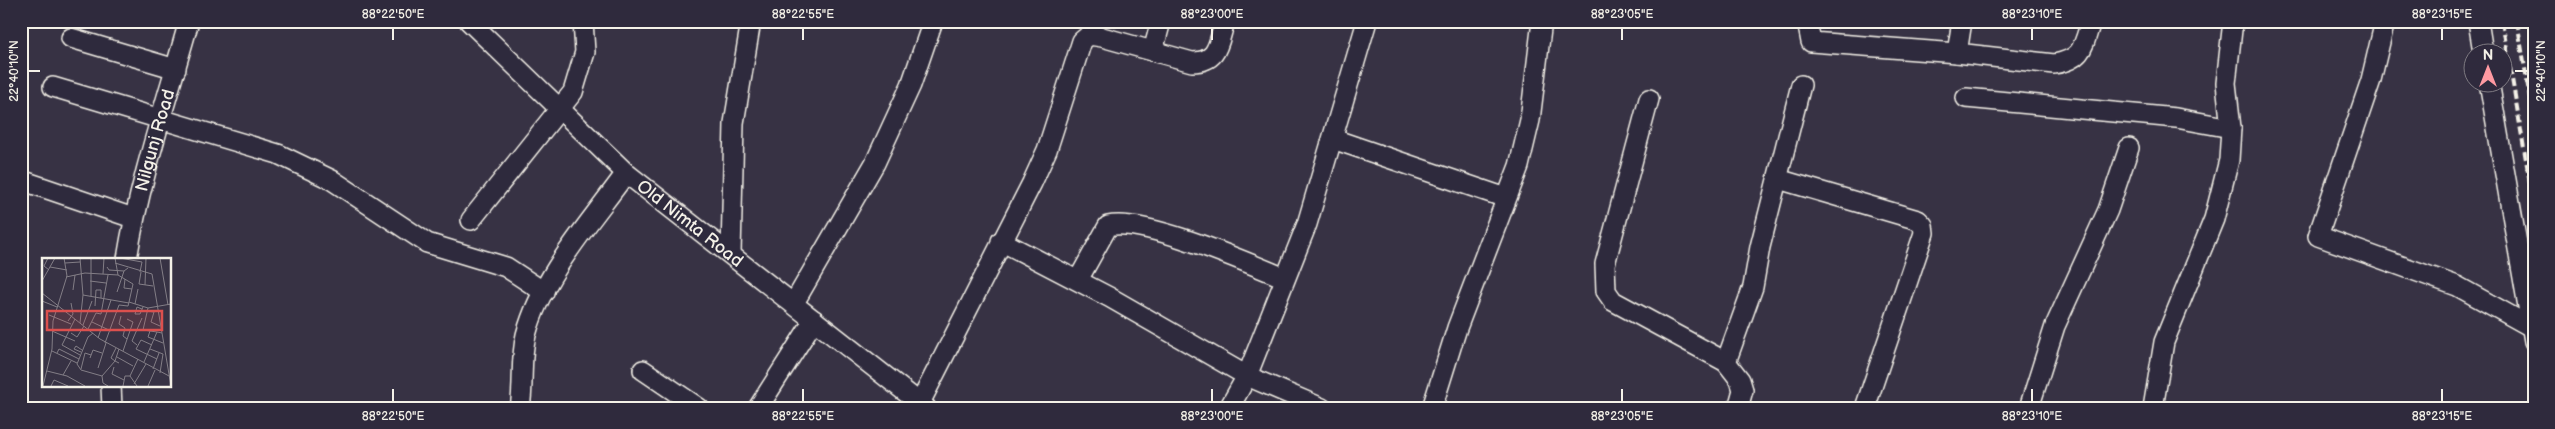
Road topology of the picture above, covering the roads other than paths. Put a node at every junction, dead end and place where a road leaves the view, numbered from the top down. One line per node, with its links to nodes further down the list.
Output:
1 (189, 21): 20 (street, Nilgunj Road)
2 (469, 21): 26 (street, Old Nimta Road)
3 (584, 21): 26 (street)
4 (751, 21): 38 (street)
5 (933, 21): 43 (street)
6 (1161, 21): 18 (street)
7 (1225, 21): 18 (street)
8 (1367, 21): 29 (street)
9 (1542, 21): 34 (street)
10 (1807, 21): 19 (street)
11 (1962, 21): 19 (street)
12 (2092, 21): 19 (street)
13 (2233, 21): 28 (street)
14 (2385, 21): 45 (street)
15 (2478, 21): 17 (street)
16 (72, 38): 20 (street)
17 (2482, 42)
18 (1153, 51): 37 (street)
19 (1958, 53)
20 (176, 69): 27 (street, Nilgunj Road)
21 (1801, 84): 32 (street)
22 (54, 87): 27 (street)
23 (2490, 92): 45 (street)
24 (1966, 98): 28 (street)
25 (1649, 99): 46 (street)
26 (560, 110): 31 (street, Old Nimta Road); 36 (street)
27 (161, 119): 35 (street, Nilgunj Road); 42 (street)
28 (2231, 128): 61 (street)
29 (1333, 139): 34 (street); 40 (street)
30 (2129, 148): 60 (street)
31 (626, 173): 38 (street, Old Nimta Road); 42 (street)
32 (1778, 179): 46 (street); 59 (street)
33 (21, 180): 35 (street)
34 (1506, 198): 57 (street)
35 (134, 218): 39 (street, Nilgunj Road)
36 (471, 220)
37 (1001, 241): 41 (street); 50 (street)
38 (731, 254): 43 (street, Old Nimta Road)
39 (126, 258)
40 (1285, 278): 41 (street); 48 (street)
41 (1078, 280): 48 (street)
42 (544, 292): 52 (street)
43 (794, 303): 44 (street, Old Nimta Road)
44 (814, 320): 50 (street, Old Nimta Road); 54 (street)
45 (2532, 334)
46 (1726, 362): 58 (street)
47 (643, 370): 53 (street)
48 (1247, 376): 55 (street); 56 (street)
49 (111, 386): 51 (street)
50 (923, 405)
51 (112, 408)
52 (520, 408)
53 (699, 408)
54 (758, 408)
55 (1229, 408)
56 (1322, 408)
57 (1432, 408)
58 (1738, 408)
59 (1865, 408)
60 (2029, 408)
61 (2153, 408)

